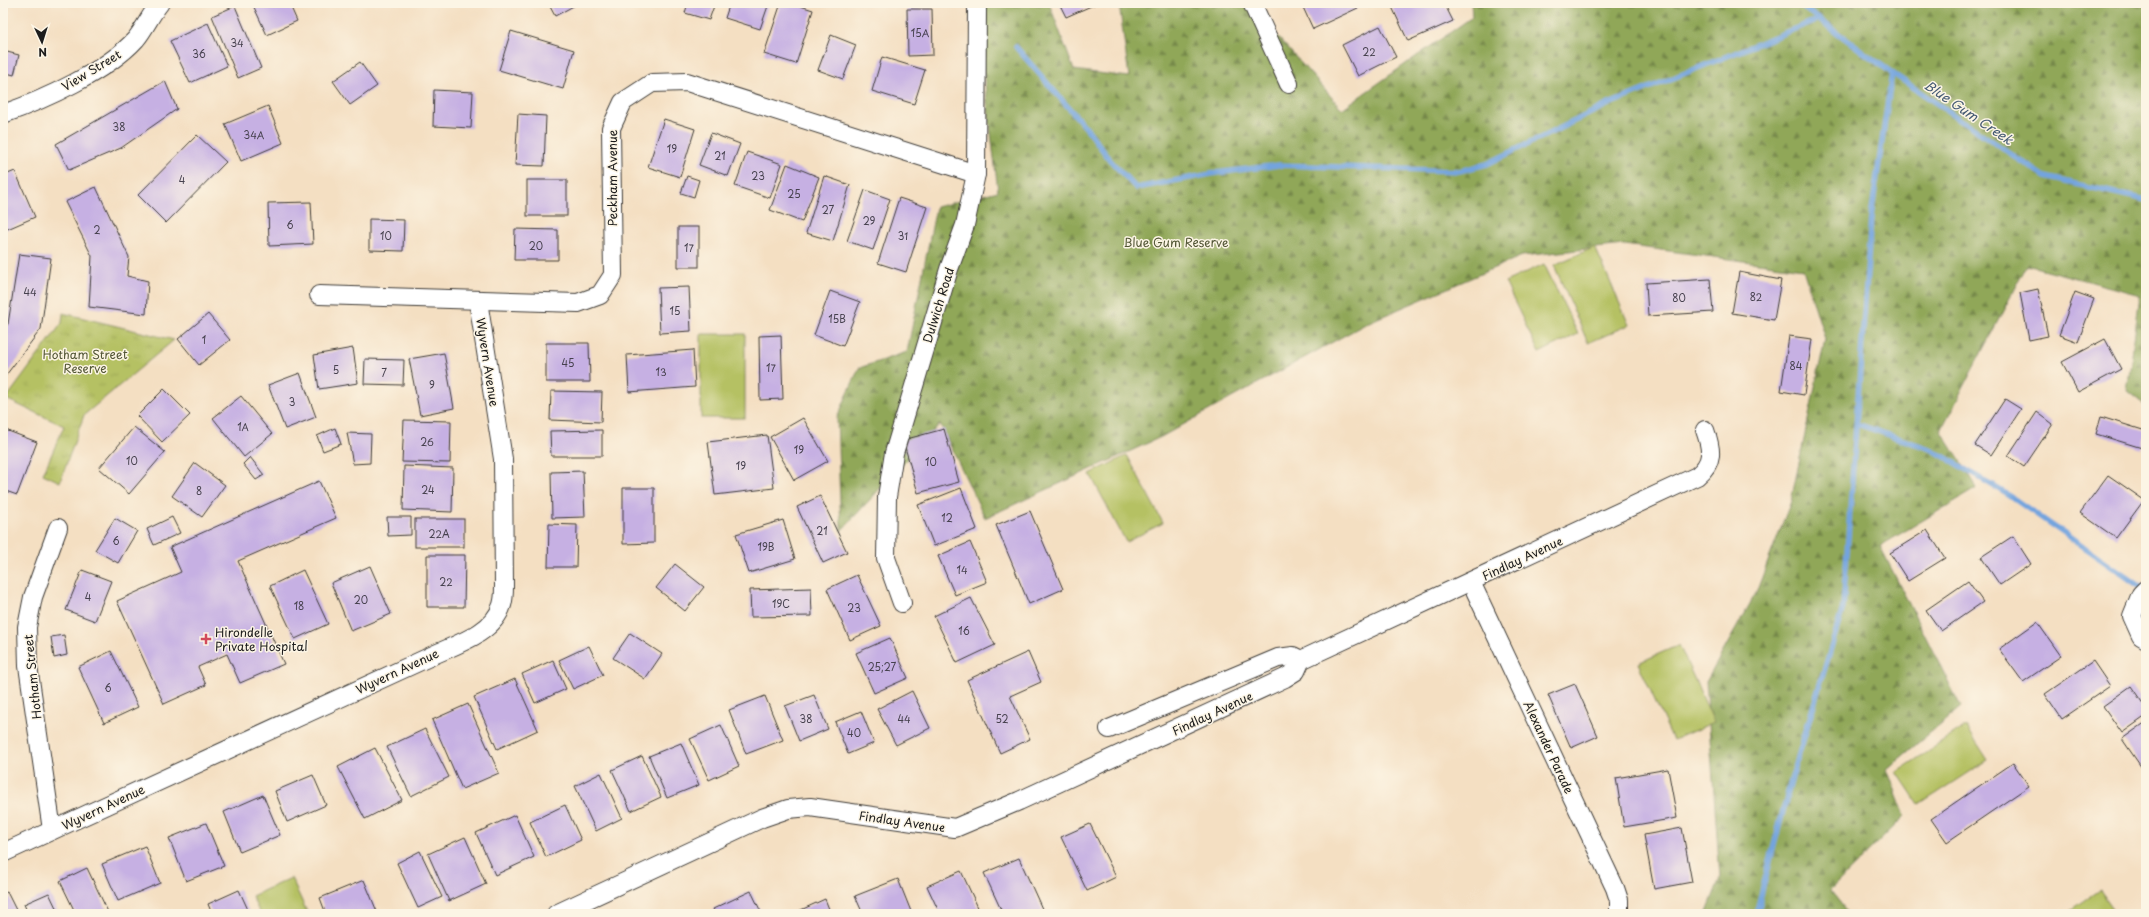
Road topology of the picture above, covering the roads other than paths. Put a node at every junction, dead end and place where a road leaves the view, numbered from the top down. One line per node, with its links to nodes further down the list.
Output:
1 (160, 3): 5 (street, View Street)
2 (977, 3): 6 (street, Dulwich Road)
3 (1252, 3): 4 (street)
4 (1289, 84)
5 (3, 114)
6 (976, 174): 8 (street, Peckham Avenue); 13 (street, Dulwich Road)
7 (319, 295): 8 (street, Peckham Avenue)
8 (478, 301): 17 (street, Wyvern Avenue)
9 (1705, 430): 11 (street, Findlay Avenue)
10 (58, 528): 17 (street, Hotham Street)
11 (1471, 582): 15 (street, Findlay Avenue); 20 (street, Alexander Parade)
12 (2146, 589): 14 (street)
13 (902, 604)
14 (2146, 639)
15 (1301, 660): 16 (street, Findlay Avenue); 19 (street, Findlay Avenue)
16 (1109, 730)
17 (52, 830): 18 (street, Wyvern Avenue)
18 (3, 853)
19 (556, 914)
20 (1619, 914)

